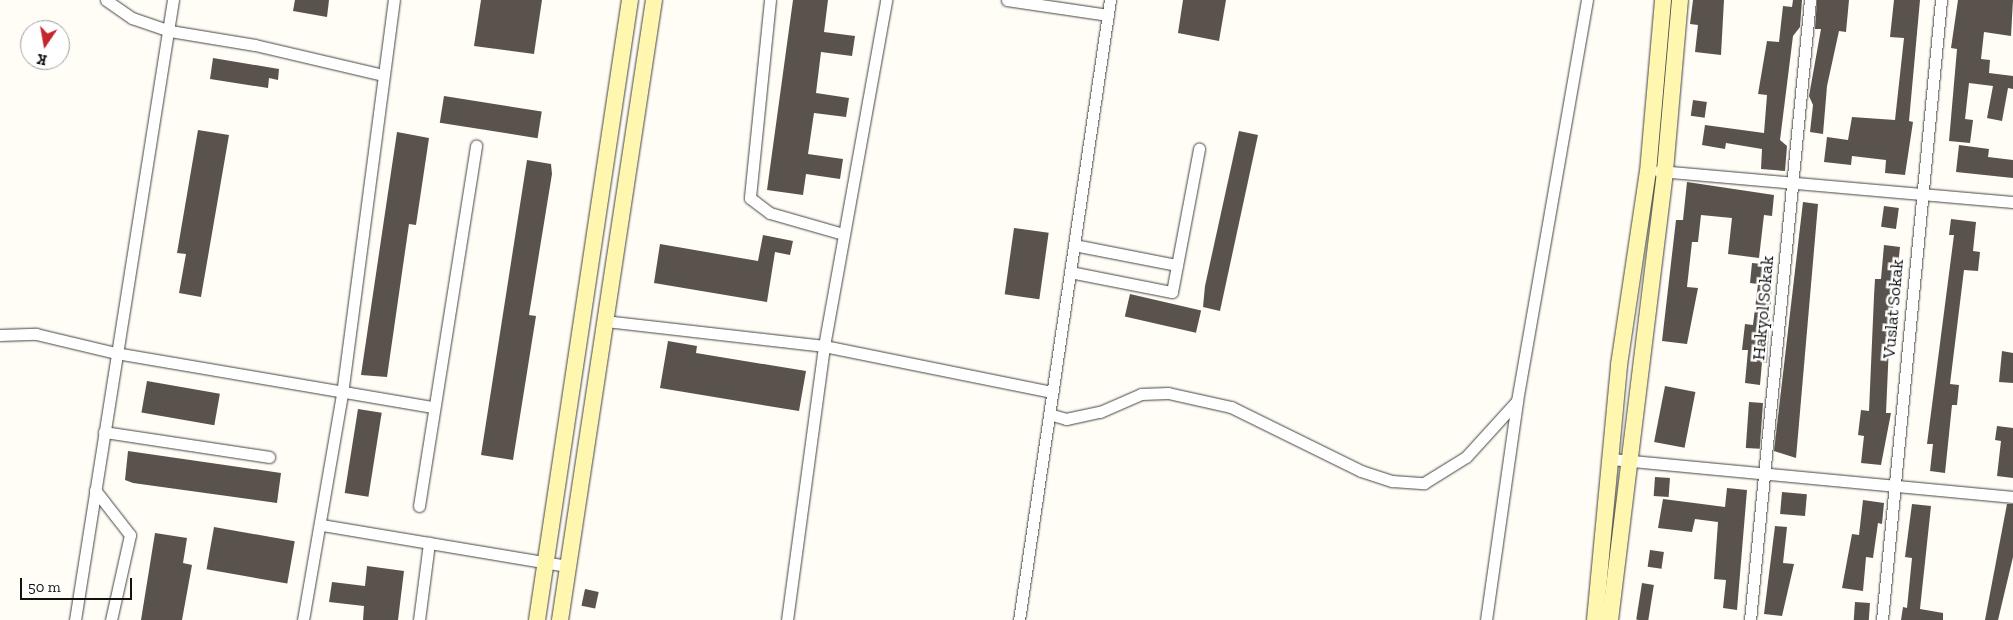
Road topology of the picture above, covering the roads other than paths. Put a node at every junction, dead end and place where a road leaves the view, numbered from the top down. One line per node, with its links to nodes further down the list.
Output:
1 (106, 0): 16 (street)
2 (172, 0): 16 (street)
3 (394, 0): 17 (street)
4 (630, 0): 48 (street)
5 (654, 0): 29 (street)
6 (770, 0): 25 (street)
7 (886, 0): 25 (street)
8 (1008, 0): 15 (street)
9 (1110, 0): 15 (street)
10 (1587, 0): 35 (street)
11 (1663, 0): 21 (street)
12 (1680, 0): 20 (street)
13 (1810, 0): 22 (street, Hakyol Sokak)
14 (1941, 0): 23 (street, Vuslat Sokak)
15 (1108, 16): 26 (street)
16 (170, 31): 17 (street); 32 (street)
17 (383, 76): 34 (street)
18 (476, 145): 36 (street)
19 (1199, 149): 27 (street)
20 (1665, 171): 21 (street); 22 (street); 40 (street)
21 (1648, 172): 40 (street)
22 (1792, 183): 23 (street); 41 (street, Hakyol Sokak)
23 (1920, 195): 24 (street); 42 (street, Vuslat Sokak)
24 (2013, 202)
25 (844, 234): 31 (street)
26 (1074, 245): 27 (street); 28 (street)
27 (1177, 264): 28 (street)
28 (1070, 272): 33 (street)
29 (605, 321): 31 (street); 49 (street)
30 (0, 335): 32 (street)
31 (824, 346): 33 (street); 56 (street)
32 (116, 353): 34 (street); 38 (street)
33 (1052, 392): 37 (street)
34 (342, 394): 36 (street); 46 (street)
35 (1517, 401): 37 (street); 58 (street)
36 (433, 407): 45 (street)
37 (1049, 414): 57 (street)
38 (104, 432): 39 (street); 43 (street)
39 (269, 457)
40 (1618, 459): 41 (street); 59 (street); 60 (street)
41 (1766, 474): 42 (street); 61 (street, Hakyol Sokak)
42 (1897, 484): 44 (street); 62 (street, Vuslat Sokak)
43 (95, 490): 50 (street); 51 (street)
44 (2013, 497)
45 (419, 506)
46 (322, 525): 47 (street); 52 (street)
47 (429, 543): 48 (street); 53 (street)
48 (545, 565): 49 (street); 54 (street)
49 (568, 566): 55 (street)
50 (75, 620)
51 (112, 620)
52 (303, 620)
53 (419, 620)
54 (537, 620)
55 (560, 620)
56 (787, 620)
57 (1019, 620)
58 (1486, 620)
59 (1595, 620)
60 (1610, 620)
61 (1750, 620)
62 (1882, 620)

